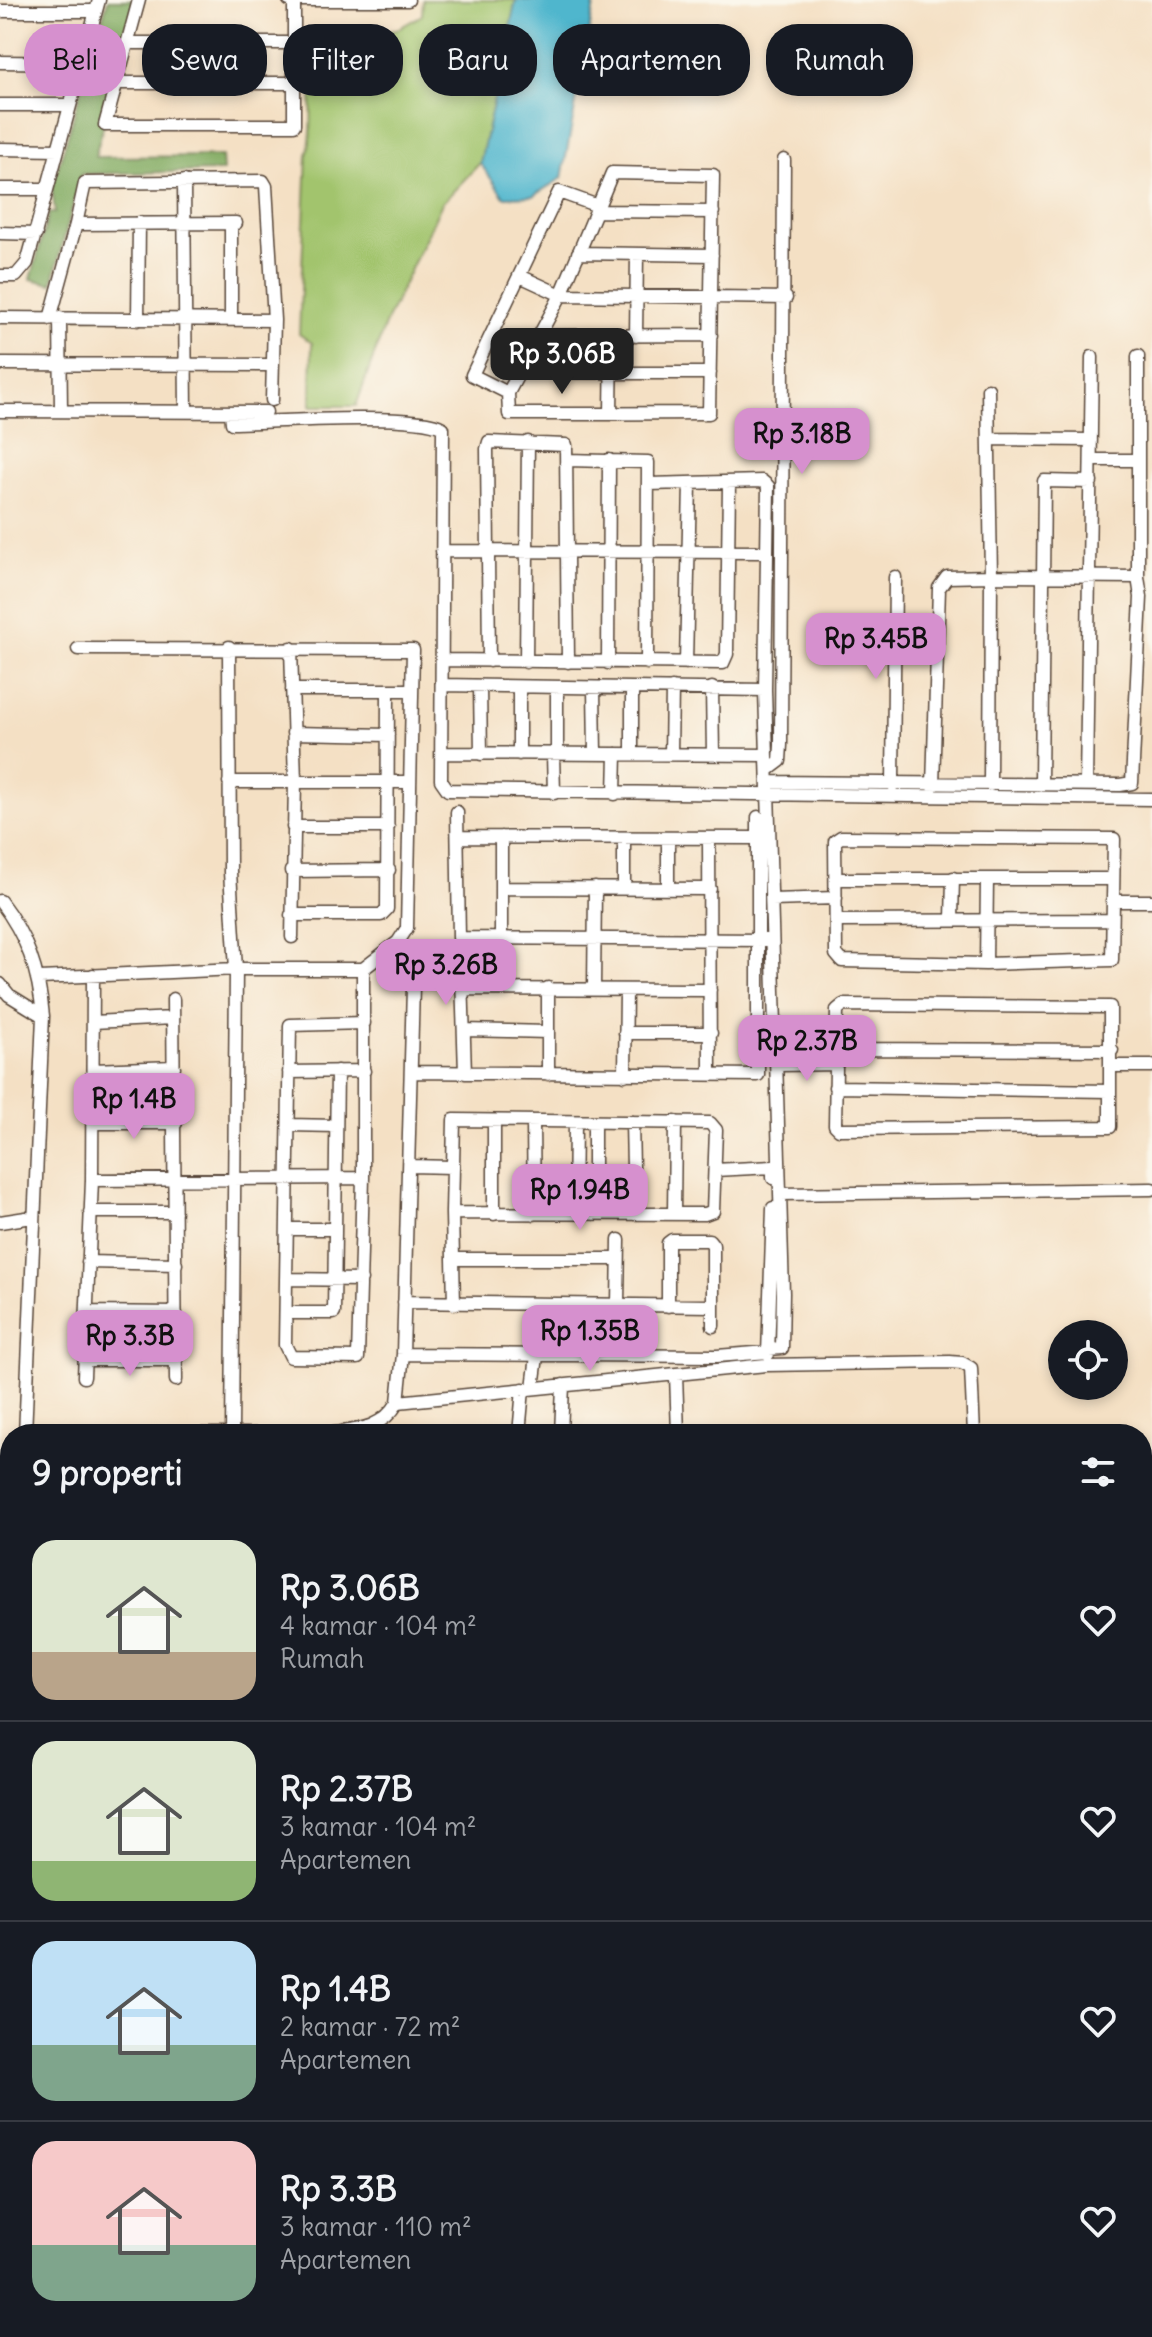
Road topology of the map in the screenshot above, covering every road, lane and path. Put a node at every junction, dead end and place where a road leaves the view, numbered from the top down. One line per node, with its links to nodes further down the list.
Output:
1 (139, 0): 7 (street)
2 (291, 0): 3 (street); 6 (street)
3 (408, 0)
4 (97, 5): 5 (street)
5 (0, 11)
6 (293, 24)
7 (127, 43): 8 (street); 9 (street)
8 (283, 43)
9 (126, 47)
10 (0, 62): 11 (street)
11 (24, 62)
12 (126, 83): 13 (street)
13 (283, 83)
14 (73, 96): 18 (street)
15 (113, 96): 16 (street)
16 (294, 96)
17 (0, 105): 18 (street)
18 (70, 105): 20 (street)
19 (0, 149): 20 (street)
20 (58, 150): 24 (street)
21 (784, 160): 40 (street)
22 (184, 181): 28 (street); 29 (street); 46 (street)
23 (0, 189): 24 (street)
24 (47, 189): 31 (street)
25 (597, 208): 26 (street); 26 (street); 32 (street); 36 (street)
26 (713, 212): 34 (street)
27 (139, 223): 28 (street); 29 (street); 44 (street)
28 (184, 223): 43 (street); 45 (street)
29 (76, 224): 42 (street)
30 (0, 233): 31 (street)
31 (36, 234): 35 (street)
32 (578, 253): 33 (street); 37 (street)
33 (637, 254): 34 (street); 38 (street)
34 (712, 255): 39 (street)
35 (0, 276)
36 (520, 276): 37 (street); 61 (street)
37 (561, 295): 38 (street); 48 (street)
38 (636, 295): 39 (street); 50 (street)
39 (712, 295): 40 (street); 47 (street)
40 (786, 298): 130 (street)
41 (0, 318): 42 (street)
42 (55, 318): 44 (street); 53 (street)
43 (185, 319): 44 (street); 45 (street); 55 (street)
44 (138, 320)
45 (231, 320): 46 (street)
46 (274, 320): 56 (street)
47 (711, 335): 50 (street); 58 (street)
48 (538, 336): 49 (street); 57 (street)
49 (612, 336): 50 (street); 59 (street)
50 (636, 336)
51 (1138, 356): 73 (street)
52 (1092, 357): 68 (street)
53 (61, 363): 54 (street); 55 (street); 63 (street)
54 (0, 364)
55 (186, 365): 56 (street); 64 (street)
56 (273, 365): 65 (street)
57 (519, 372): 59 (street); 61 (street)
58 (710, 373): 59 (street); 66 (street)
59 (612, 374): 66 (street)
60 (988, 389): 67 (street)
61 (508, 393): 66 (street)
62 (0, 411): 63 (street)
63 (61, 411): 64 (street)
64 (186, 412): 65 (street)
65 (231, 412): 78 (street)
66 (611, 414)
67 (989, 439): 68 (street); 87 (street)
68 (1091, 440): 72 (street)
69 (528, 442): 70 (street); 79 (street); 80 (street)
70 (567, 460): 71 (street); 83 (street)
71 (609, 460): 76 (street); 84 (street)
72 (1091, 460): 73 (street); 75 (street)
73 (1138, 460): 90 (street)
74 (729, 482): 77 (street); 81 (street); 82 (street)
75 (1091, 482): 89 (street); 91 (street)
76 (649, 484): 77 (street); 85 (street)
77 (690, 484): 86 (street)
78 (442, 551): 79 (street); 95 (street)
79 (489, 552): 80 (street); 96 (street)
80 (526, 552): 83 (street); 97 (street)
81 (729, 552): 82 (street); 86 (street); 101 (street)
82 (767, 552): 112 (street)
83 (567, 553): 84 (street); 98 (street)
84 (608, 553): 85 (street); 99 (street)
85 (648, 553): 86 (street); 100 (street)
86 (689, 553): 101 (street)
87 (991, 576): 89 (street); 132 (street); 135 (street)
88 (895, 577): 131 (street)
89 (1044, 577): 91 (street); 133 (street)
90 (1138, 577): 91 (street); 134 (street)
91 (1090, 578): 134 (street)
92 (229, 647): 93 (street); 94 (street); 127 (street)
93 (291, 648): 110 (street); 111 (street)
94 (78, 649)
95 (444, 660): 96 (street); 102 (street)
96 (489, 661): 97 (street)
97 (526, 662): 98 (street)
98 (568, 662): 99 (street)
99 (608, 663): 100 (street)
100 (647, 663): 101 (street)
101 (686, 663)
102 (442, 685): 103 (street); 116 (street)
103 (480, 686): 104 (street); 117 (street)
104 (519, 687): 105 (street); 118 (street)
105 (557, 688): 106 (street); 119 (street)
106 (594, 688): 107 (street); 120 (street)
107 (632, 688): 108 (street); 122 (street)
108 (672, 688): 109 (street); 123 (street)
109 (712, 688): 112 (street); 124 (street)
110 (292, 690): 113 (street); 114 (street)
111 (412, 690): 113 (street); 129 (street)
112 (765, 690): 125 (street)
113 (388, 691): 115 (street)
114 (293, 733): 115 (street); 128 (street)
115 (388, 735): 126 (street)
116 (443, 753): 117 (street); 136 (street)
117 (481, 754): 118 (street)
118 (519, 754): 119 (street)
119 (555, 754): 120 (street); 136 (street)
120 (595, 754): 121 (street)
121 (616, 754): 122 (street); 137 (street)
122 (632, 754): 123 (street)
123 (671, 754): 124 (street)
124 (713, 754): 125 (street)
125 (767, 755): 130 (street)
126 (389, 781): 128 (street); 129 (street); 142 (street)
127 (229, 782): 128 (street); 178 (street)
128 (295, 782): 141 (street)
129 (408, 782): 179 (street)
130 (768, 782): 131 (street); 137 (street); 138 (street); 161 (street)
131 (893, 785): 135 (street)
132 (990, 785): 133 (street); 135 (street)
133 (1041, 785): 134 (street)
134 (1086, 785)
135 (933, 786)
136 (554, 793): 137 (street)
137 (615, 794)
138 (1152, 799)
139 (457, 812): 143 (street)
140 (758, 817): 148 (street)
141 (293, 827): 142 (street); 150 (street)
142 (388, 827): 149 (street)
143 (458, 837): 144 (street); 176 (street)
144 (501, 837): 145 (street); 155 (street)
145 (624, 838): 146 (street); 157 (street)
146 (668, 838): 147 (street); 158 (street)
147 (709, 838): 148 (street); 159 (street)
148 (757, 838): 174 (street)
149 (389, 870): 150 (street); 165 (street)
150 (291, 871): 165 (street)
151 (953, 878): 152 (street); 153 (street); 166 (street)
152 (836, 879): 154 (street); 160 (street)
153 (987, 879): 154 (street); 167 (street)
154 (1113, 879): 163 (street)
155 (501, 888): 156 (street); 172 (street)
156 (595, 888): 157 (street); 171 (street)
157 (624, 889): 158 (street)
158 (668, 889): 159 (street)
159 (710, 889): 173 (street)
160 (836, 898): 161 (street); 169 (street)
161 (772, 900): 175 (street)
162 (0, 901): 181 (street)
163 (1112, 901): 164 (street); 168 (street)
164 (1152, 901)
165 (291, 915): 170 (street)
166 (952, 919): 167 (street); 169 (street)
167 (986, 920): 168 (street); 177 (street)
168 (1112, 920): 177 (street)
169 (837, 921): 177 (street)
170 (292, 937)
171 (594, 937): 172 (street); 173 (street); 185 (street)
172 (501, 938): 176 (street)
173 (711, 939): 174 (street); 187 (street)
174 (759, 939): 175 (street); 212 (street)
175 (774, 941): 200 (street)
176 (460, 943): 184 (street); 208 (street)
177 (986, 964)
178 (236, 969): 179 (street); 180 (street); 233 (street)
179 (363, 969): 192 (street)
180 (93, 975): 181 (street); 191 (street)
181 (40, 978): 189 (street)
182 (0, 984): 189 (street)
183 (548, 988): 184 (street); 185 (street); 194 (street)
184 (465, 989): 193 (street)
185 (594, 989): 186 (street)
186 (626, 990): 187 (street); 195 (street)
187 (710, 990): 196 (street)
188 (173, 999): 190 (street)
189 (43, 1016): 245 (street)
190 (173, 1018): 191 (street); 203 (street)
191 (93, 1022): 204 (street)
192 (364, 1023): 206 (street); 207 (street)
193 (464, 1030): 194 (street); 209 (street)
194 (547, 1032): 210 (street)
195 (625, 1033): 196 (street); 211 (street)
196 (711, 1033): 212 (street)
197 (836, 1049): 198 (street); 198 (street); 199 (street)
198 (1112, 1050): 201 (street)
199 (837, 1064): 200 (street); 213 (street)
200 (778, 1065): 235 (street)
201 (1112, 1066): 202 (street); 214 (street)
202 (1152, 1066)
203 (174, 1067): 204 (street); 222 (street)
204 (93, 1070): 221 (street)
205 (337, 1071): 206 (street); 207 (street); 224 (street)
206 (364, 1071): 229 (street)
207 (289, 1072): 223 (street)
208 (411, 1072): 209 (street); 225 (street)
209 (465, 1073): 210 (street)
210 (548, 1074): 211 (street)
211 (625, 1075): 212 (street)
212 (710, 1075)
213 (835, 1087): 214 (street); 214 (street)
214 (1110, 1091)
215 (494, 1121): 216 (street); 226 (street); 240 (street)
216 (533, 1122): 217 (street); 241 (street)
217 (575, 1122): 218 (street); 239 (street)
218 (594, 1122): 219 (street); 242 (street)
219 (632, 1122): 220 (street); 243 (street)
220 (675, 1122): 227 (street); 244 (street)
221 (92, 1123): 222 (street); 232 (street)
222 (176, 1123): 230 (street)
223 (289, 1125): 224 (street); 231 (street)
224 (336, 1126): 228 (street)
225 (410, 1166): 226 (street); 257 (street)
226 (452, 1167): 238 (street)
227 (715, 1170): 244 (street); 269 (street)
228 (336, 1178): 229 (street); 231 (street); 248 (street)
229 (363, 1178): 256 (street)
230 (175, 1179): 232 (street); 233 (street); 237 (street)
231 (289, 1179): 233 (street); 247 (street)
232 (92, 1180): 236 (street)
233 (233, 1180): 280 (street)
234 (1152, 1189): 235 (street)
235 (780, 1194): 269 (street)
236 (90, 1212): 237 (street); 252 (street)
237 (175, 1212): 253 (street)
238 (452, 1213): 240 (street); 250 (street)
239 (574, 1213): 241 (street); 242 (street)
240 (494, 1214): 241 (street)
241 (534, 1214)
242 (594, 1214): 243 (street)
243 (634, 1214): 244 (street)
244 (674, 1214)
245 (30, 1219): 246 (street); 279 (street)
246 (0, 1222)
247 (288, 1229): 248 (street); 254 (street)
248 (335, 1229): 255 (street)
249 (619, 1240): 251 (street)
250 (454, 1259): 251 (street); 258 (street)
251 (618, 1259): 260 (street)
252 (88, 1262): 253 (street); 263 (street)
253 (176, 1264): 264 (street)
254 (287, 1279): 255 (street); 265 (street)
255 (335, 1279): 256 (street); 265 (street)
256 (361, 1280): 265 (street)
257 (404, 1302): 258 (street); 267 (street)
258 (454, 1304): 259 (street)
259 (581, 1305): 260 (street); 268 (street)
260 (618, 1305): 261 (street)
261 (668, 1306): 262 (street); 262 (street)
262 (713, 1306): 266 (street)
263 (87, 1312): 264 (street); 271 (street)
264 (176, 1313): 272 (street)
265 (286, 1313)
266 (713, 1326)
267 (403, 1354): 270 (street); 278 (street)
268 (580, 1355): 269 (street); 270 (street)
269 (768, 1355): 273 (street); 285 (street)
270 (537, 1356): 277 (street)
271 (85, 1360): 272 (street); 274 (street)
272 (176, 1360): 275 (street)
273 (676, 1374): 276 (street); 284 (street)
274 (84, 1377)
275 (176, 1380)
276 (563, 1385): 277 (street); 283 (street)
277 (528, 1389): 278 (street); 282 (street)
278 (398, 1402): 281 (street)
279 (22, 1424)
280 (232, 1424)
281 (376, 1424)
282 (521, 1424)
283 (561, 1424)
284 (678, 1424)
285 (974, 1424)

